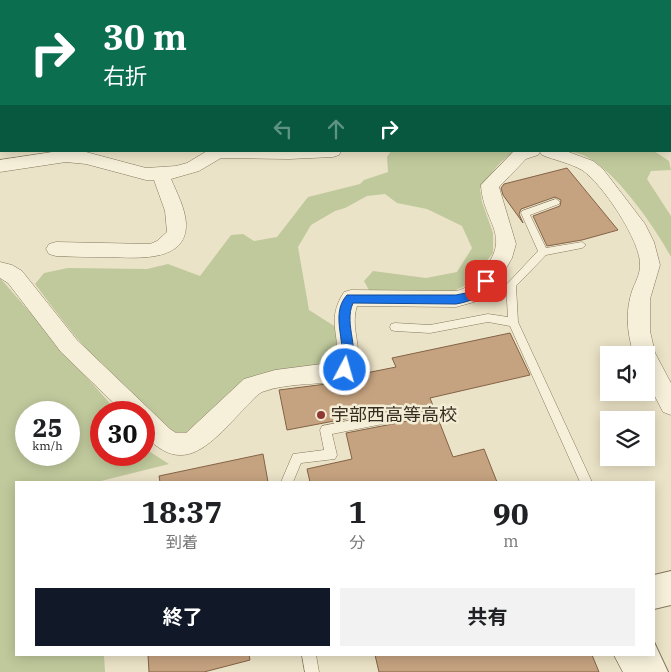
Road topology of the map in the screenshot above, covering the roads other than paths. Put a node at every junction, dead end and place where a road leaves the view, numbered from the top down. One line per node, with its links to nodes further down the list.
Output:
1 (218, 152): 3 (street)
2 (218, 152): 7 (street)
3 (310, 152)
4 (529, 152): 20 (street)
5 (551, 152): 15 (street)
6 (0, 166): 7 (street)
7 (164, 174): 10 (street)
8 (556, 202): 11 (lane)
9 (582, 245): 11 (lane)
10 (56, 250)
11 (543, 252): 13 (lane)
12 (0, 270): 17 (street)
13 (513, 322): 14 (lane); 22 (lane)
14 (395, 327)
15 (641, 346)
16 (655, 374): 18 (street)
17 (126, 401)
18 (671, 405)
19 (408, 414): 21 (lane)
20 (155, 429)
21 (287, 481)
22 (586, 481)
23 (671, 588): 24 (street)
24 (655, 592)
25 (309, 656): 28 (lane)
26 (622, 656): 29 (lane)
27 (642, 656): 30 (street)
28 (312, 672)
29 (630, 672)
30 (650, 672)

